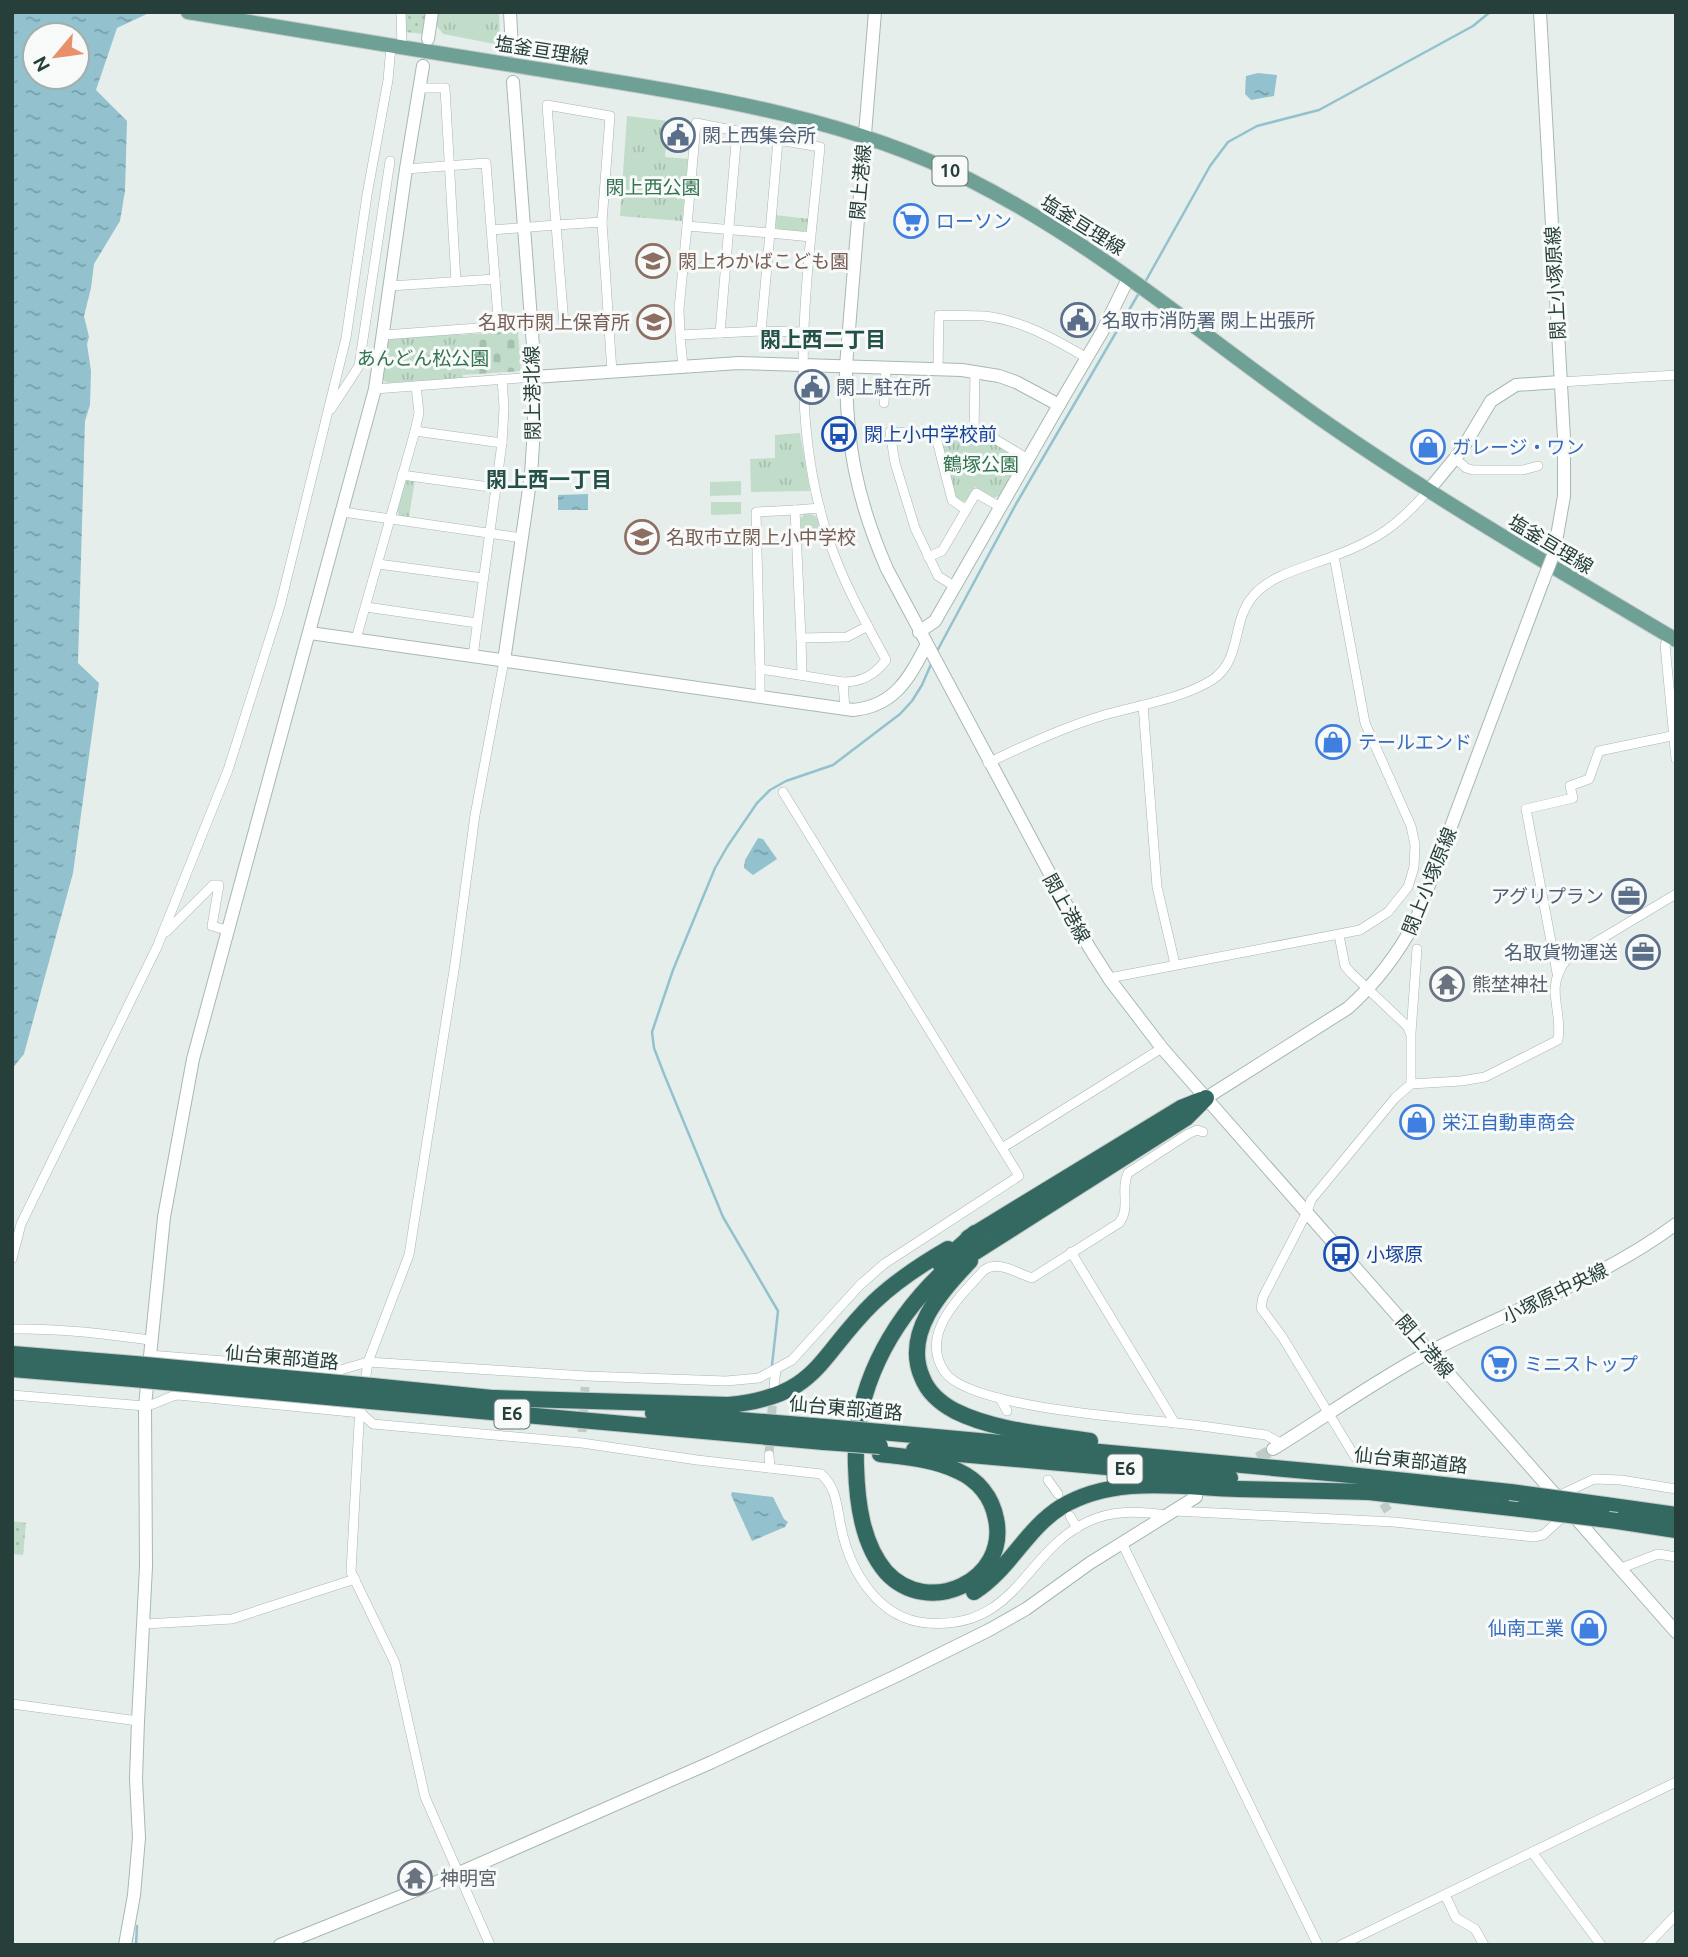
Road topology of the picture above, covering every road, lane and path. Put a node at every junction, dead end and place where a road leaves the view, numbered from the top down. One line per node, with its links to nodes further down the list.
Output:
1 (188, 12): 8 (main road, 10)
2 (401, 12): 8 (street)
3 (432, 12): 7 (street)
4 (510, 12): 9 (street)
5 (875, 12): 14 (street, 閖上港線)
6 (1540, 12): 48 (street, 閖上小塚原線)
7 (428, 39)
8 (392, 46): 14 (main road, 塩釜亘理線 / 10); 53 (street)
9 (512, 50)
10 (423, 66): 12 (street)
11 (513, 82): 22 (street, 閖上港北線)
12 (420, 88): 17 (street); 18 (street)
13 (737, 131): 15 (street); 21 (street); 23 (street)
14 (864, 137): 29 (main road, 塩釜亘理線 / 10); 39 (street, 閖上港線)
15 (778, 140): 25 (street); 26 (street)
16 (390, 161): 53 (street)
17 (449, 166): 18 (street); 24 (street); 28 (street)
18 (406, 169): 30 (street)
19 (602, 222): 20 (street); 20 (street); 31 (street)
20 (556, 225): 22 (street); 31 (street)
21 (687, 226): 23 (street); 36 (street)
22 (524, 228): 24 (street); 46 (street, 閖上港北線)
23 (728, 229): 25 (street); 34 (street)
24 (492, 230): 27 (street)
25 (770, 233): 26 (street); 32 (street)
26 (811, 237): 33 (street)
27 (495, 279): 28 (street); 35 (street)
28 (456, 282): 30 (street)
29 (1138, 283): 37 (street); 63 (main road, 塩釜亘理線 / 10)
30 (390, 286): 35 (street)
31 (608, 320): 43 (street)
32 (761, 331): 33 (street); 34 (street)
33 (803, 332): 38 (street)
34 (720, 333): 36 (street)
35 (384, 335): 50 (street)
36 (680, 335): 40 (street)
37 (1087, 358): 42 (street); 52 (street)
38 (802, 364): 39 (street); 40 (street); 65 (street)
39 (846, 366): 41 (street); 80 (street, 閖上港線)
40 (683, 367): 43 (street)
41 (886, 368): 42 (street); 51 (street)
42 (938, 369): 44 (street)
43 (611, 372): 46 (street)
44 (975, 372): 52 (street); 56 (street)
45 (1676, 375): 48 (street)
46 (534, 377): 47 (street); 71 (street, 閖上港北線)
47 (502, 379): 49 (street); 57 (street)
48 (1560, 382): 58 (street); 106 (street, 閖上小塚原線, bridge)
49 (416, 386): 50 (street); 54 (street)
50 (375, 388): 68 (street)
51 (884, 403)
52 (1059, 405): 59 (street)
53 (326, 416): 101 (street)
54 (415, 431): 57 (street); 61 (street)
55 (935, 433): 56 (street); 67 (street); 73 (street)
56 (974, 435): 59 (street)
57 (502, 443): 62 (street)
58 (1455, 458): 60 (street); 63 (street)
59 (1028, 459): 64 (street)
60 (1538, 466)
61 (402, 475): 62 (street); 69 (street)
62 (497, 488): 70 (street)
63 (1428, 491): 72 (street); 84 (main road, 塩釜亘理線 / 10)
64 (1000, 507): 67 (street); 76 (street)
65 (820, 508): 66 (street); 79 (street)
66 (795, 510): 82 (street); 88 (street)
67 (966, 510): 73 (street)
68 (343, 512): 69 (street); 81 (street)
69 (389, 518): 70 (street); 74 (street)
70 (490, 533): 71 (street); 75 (street)
71 (522, 538): 87 (street, 閖上港北線)
72 (1334, 556): 92 (street); 100 (street)
73 (928, 557): 76 (street)
74 (378, 564): 75 (street); 77 (street)
75 (483, 578): 78 (street)
76 (954, 586): 80 (street)
77 (366, 607): 78 (street); 83 (street)
78 (477, 624): 86 (street)
79 (868, 626): 82 (street); 90 (street)
80 (919, 632): 85 (street, 閖上港線)
81 (310, 633): 83 (street); 99 (street)
82 (800, 638): 89 (street)
83 (356, 639): 86 (street)
84 (1673, 639): 94 (street)
85 (931, 654): 93 (street); 96 (street, 閖上港線)
86 (473, 656): 87 (street)
87 (504, 661): 91 (street); 123 (street)
88 (760, 669): 89 (street); 91 (street)
89 (802, 675): 90 (street)
90 (844, 682): 93 (street)
91 (760, 698): 93 (street)
92 (1143, 705): 96 (street); 103 (street)
93 (845, 710)
94 (1675, 735): 95 (street); 104 (street)
95 (1676, 760)
96 (988, 764): 105 (street, 閖上港線)
97 (783, 792): 112 (street)
98 (1676, 894): 104 (street)
99 (227, 930): 101 (street); 119 (street)
100 (1339, 935): 103 (street); 106 (street)
101 (161, 937): 117 (street)
102 (1417, 949): 107 (street)
103 (1175, 964): 105 (street)
104 (1557, 973): 109 (street)
105 (1109, 978): 108 (street, 閖上港線)
106 (1369, 989): 107 (street); 110 (street, 閖上小塚原線)
107 (1411, 1035): 109 (street)
108 (1162, 1048): 110 (street, 閖上港線); 112 (street)
109 (1411, 1084): 113 (street)
110 (1206, 1098): 113 (street, 閖上港線); 115 (highway)
111 (1203, 1132): 116 (street)
112 (1002, 1148): 125 (street)
113 (1307, 1212): 120 (street, 閖上港線); 134 (street)
114 (1676, 1224): 120 (street, 小塚原中央線)
115 (979, 1240): 129 (highway); 139 (highway); 144 (highway); 147 (highway)
116 (1071, 1252): 130 (street); 135 (street)
117 (12, 1259)
118 (12, 1329): 119 (street)
119 (150, 1340): 122 (street)
120 (1430, 1352): 134 (street, 小塚原中央線); 150 (street, 閖上港線)
121 (12, 1354): 126 (highway, 仙台東部道路 / E6)
122 (149, 1355): 123 (street); 132 (street)
123 (368, 1362): 125 (street); 131 (street)
124 (12, 1369): 126 (highway, 仙台東部道路 / E6)
125 (776, 1370): 127 (street)
126 (134, 1372): 131 (highway, 仙台東部道路 / E6, bridge)
127 (774, 1385)
128 (12, 1395): 132 (street)
129 (491, 1398): 131 (highway, 仙台東部道路 / E6); 137 (highway, 仙台東部道路 / E6)
130 (1000, 1398): 133 (street); 135 (street)
131 (368, 1400): 132 (street); 137 (highway, 仙台東部道路 / E6); 138 (street); 162 (street)
132 (145, 1406): 163 (street)
133 (1007, 1411)
134 (1330, 1413): 140 (street, 小塚原中央線); 142 (street)
135 (1175, 1423): 140 (street)
136 (582, 1432): 138 (street)
137 (825, 1439): 139 (highway, 仙台東部道路 / E6, bridge)
138 (582, 1443): 143 (street)
139 (880, 1444): 144 (highway, 仙台東部道路 / E6); 147 (highway, 仙台東部道路 / E6)
140 (1277, 1447)
141 (769, 1455): 143 (street)
142 (1355, 1457)
143 (770, 1468): 157 (street)
144 (1340, 1474): 154 (highway, 仙台東部道路 / E6, bridge)
145 (1048, 1480): 148 (street)
146 (1676, 1489): 150 (street)
147 (1371, 1492): 158 (highway, 仙台東部道路 / E6, bridge)
148 (1058, 1494)
149 (1196, 1497): 153 (street)
150 (1556, 1497): 152 (street, 閖上港線)
151 (1388, 1511): 156 (street)
152 (1569, 1512): 156 (street); 161 (street, 閖上港線)
153 (1169, 1513): 156 (street); 157 (street); 159 (street)
154 (1676, 1515)
155 (1070, 1516): 157 (street)
156 (1394, 1522)
157 (1077, 1528)
158 (1676, 1530)
159 (1122, 1543): 169 (street); 175 (street)
160 (1676, 1557): 161 (street)
161 (1619, 1569): 164 (street, 閖上港線)
162 (355, 1579): 163 (street); 169 (street)
163 (145, 1624): 166 (street)
164 (1676, 1632)
165 (12, 1704): 166 (street)
166 (138, 1721): 172 (street)
167 (1676, 1782): 168 (street)
168 (1532, 1852): 170 (street); 178 (street)
169 (459, 1873): 173 (street); 174 (street)
170 (1445, 1895): 176 (street); 177 (street)
171 (1676, 1915): 179 (street)
172 (125, 1945)
173 (280, 1945)
174 (490, 1945)
175 (1318, 1945)
176 (1341, 1945)
177 (1484, 1945)
178 (1601, 1945)
179 (1647, 1945)

